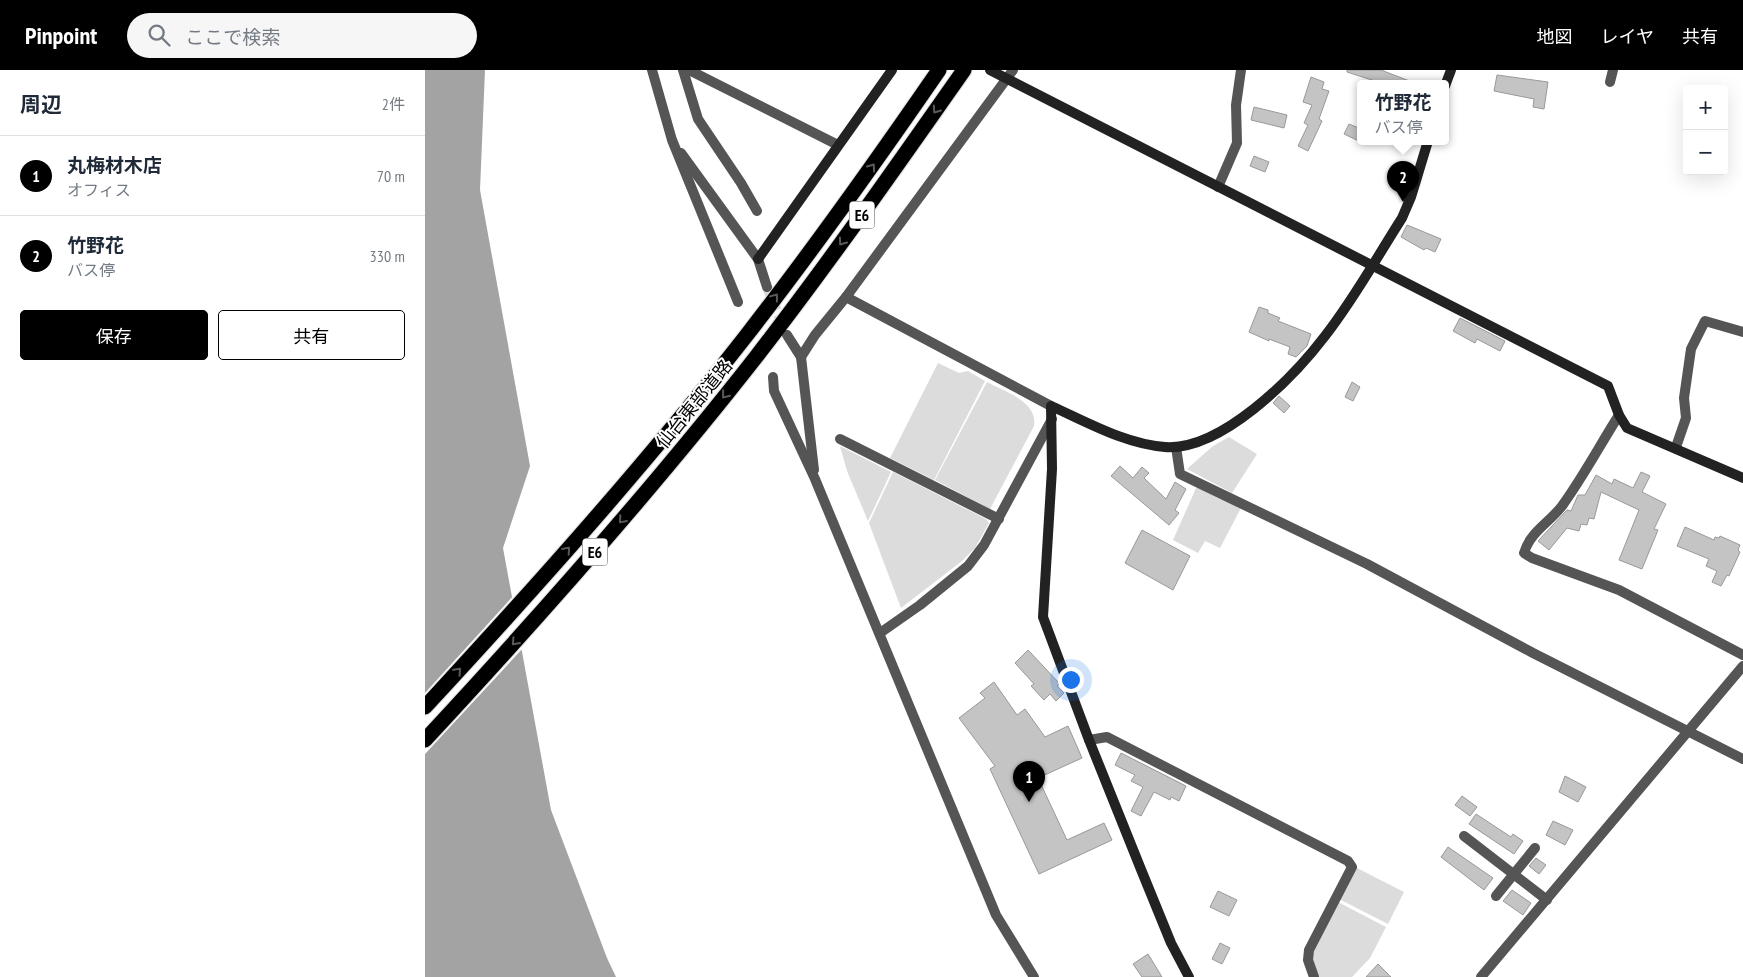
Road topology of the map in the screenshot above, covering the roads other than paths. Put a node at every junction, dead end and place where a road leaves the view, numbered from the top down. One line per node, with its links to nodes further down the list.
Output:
1 (652, 70): 12 (street)
2 (683, 70): 16 (street)
3 (689, 70): 14 (street)
4 (892, 70): 14 (street)
5 (939, 70): 38 (highway, 仙台東部道路 / E6, one-way to 5)
6 (964, 70): 40 (highway, 仙台東部道路 / E6, one-way to 40)
7 (990, 70): 10 (street)
8 (1241, 70): 15 (street)
9 (1613, 70): 11 (street)
10 (1010, 74): 15 (street); 20 (street)
11 (1610, 82)
12 (672, 140): 17 (street); 21 (street)
13 (1427, 145): 18 (street)
14 (838, 146): 17 (street)
15 (1217, 187): 18 (street)
16 (757, 211)
17 (758, 259): 19 (street)
18 (1371, 265): 27 (street); 30 (street)
19 (767, 287)
20 (847, 297): 24 (street); 26 (street)
21 (738, 302)
22 (1743, 332): 31 (street)
23 (787, 335): 24 (street)
24 (801, 357): 33 (street)
25 (773, 377): 33 (street)
26 (1051, 406): 28 (street); 30 (street)
27 (1619, 415): 31 (street); 36 (street)
28 (1051, 419): 34 (street); 41 (street)
29 (840, 439): 34 (street)
30 (1176, 446): 39 (street)
31 (1676, 447): 32 (street)
32 (1743, 478)
33 (815, 479): 35 (street)
34 (999, 519): 35 (street)
35 (880, 633): 48 (street)
36 (1743, 655)
37 (1743, 666): 39 (street)
38 (425, 706)
39 (1688, 731): 42 (street); 47 (street)
40 (425, 740)
41 (1089, 740): 49 (street); 50 (street)
42 (1743, 759)
43 (1464, 836): 45 (street)
44 (1535, 848): 45 (street)
45 (1514, 874): 46 (street); 47 (street)
46 (1496, 896)
47 (1547, 900): 51 (street)
48 (1035, 977)
49 (1189, 977)
50 (1314, 977)
51 (1481, 977)

